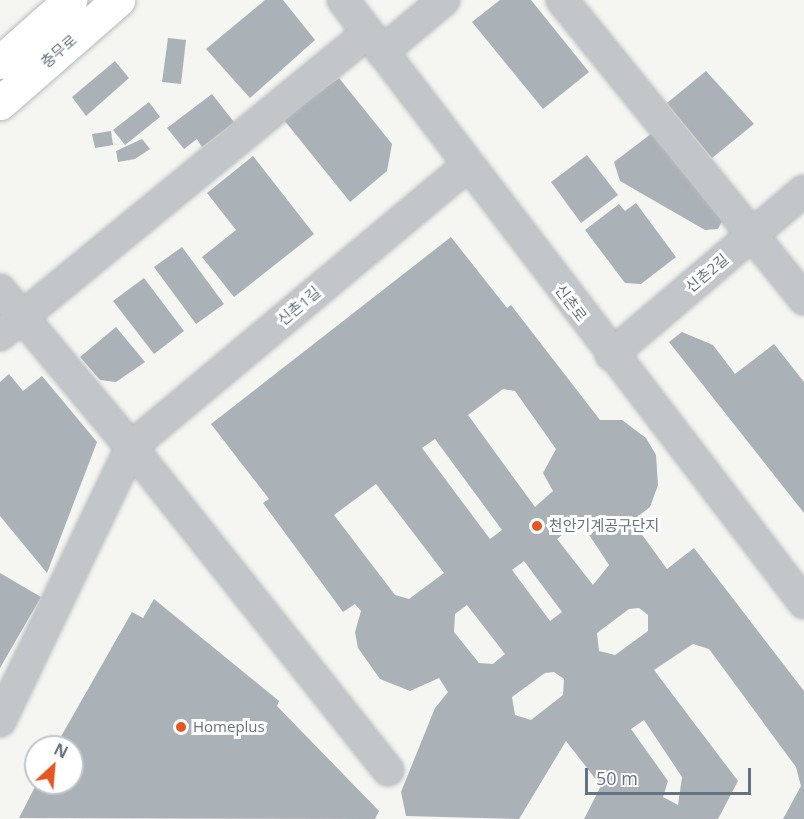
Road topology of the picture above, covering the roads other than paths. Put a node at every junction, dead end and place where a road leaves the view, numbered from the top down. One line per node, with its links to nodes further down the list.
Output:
1 (70, 0): 7 (street); 8 (main road, 충무로)
2 (118, 0): 9 (main road, 충무로)
3 (343, 0): 6 (street, 신촌로)
4 (444, 0): 6 (street)
5 (562, 0): 12 (street)
6 (375, 42): 10 (street, 신촌로); 15 (street)
7 (0, 46)
8 (0, 62)
9 (0, 103)
10 (467, 166): 16 (street, 신촌로); 17 (street, 신촌1길)
11 (804, 191): 12 (street, 신촌2길)
12 (753, 234): 14 (street); 16 (street, 신촌2길)
13 (0, 290): 15 (street)
14 (804, 299)
15 (10, 326): 17 (street)
16 (611, 355): 18 (street, 신촌로)
17 (131, 447): 19 (street, 신촌1길); 20 (street)
18 (804, 603)
19 (0, 721)
20 (388, 770)

